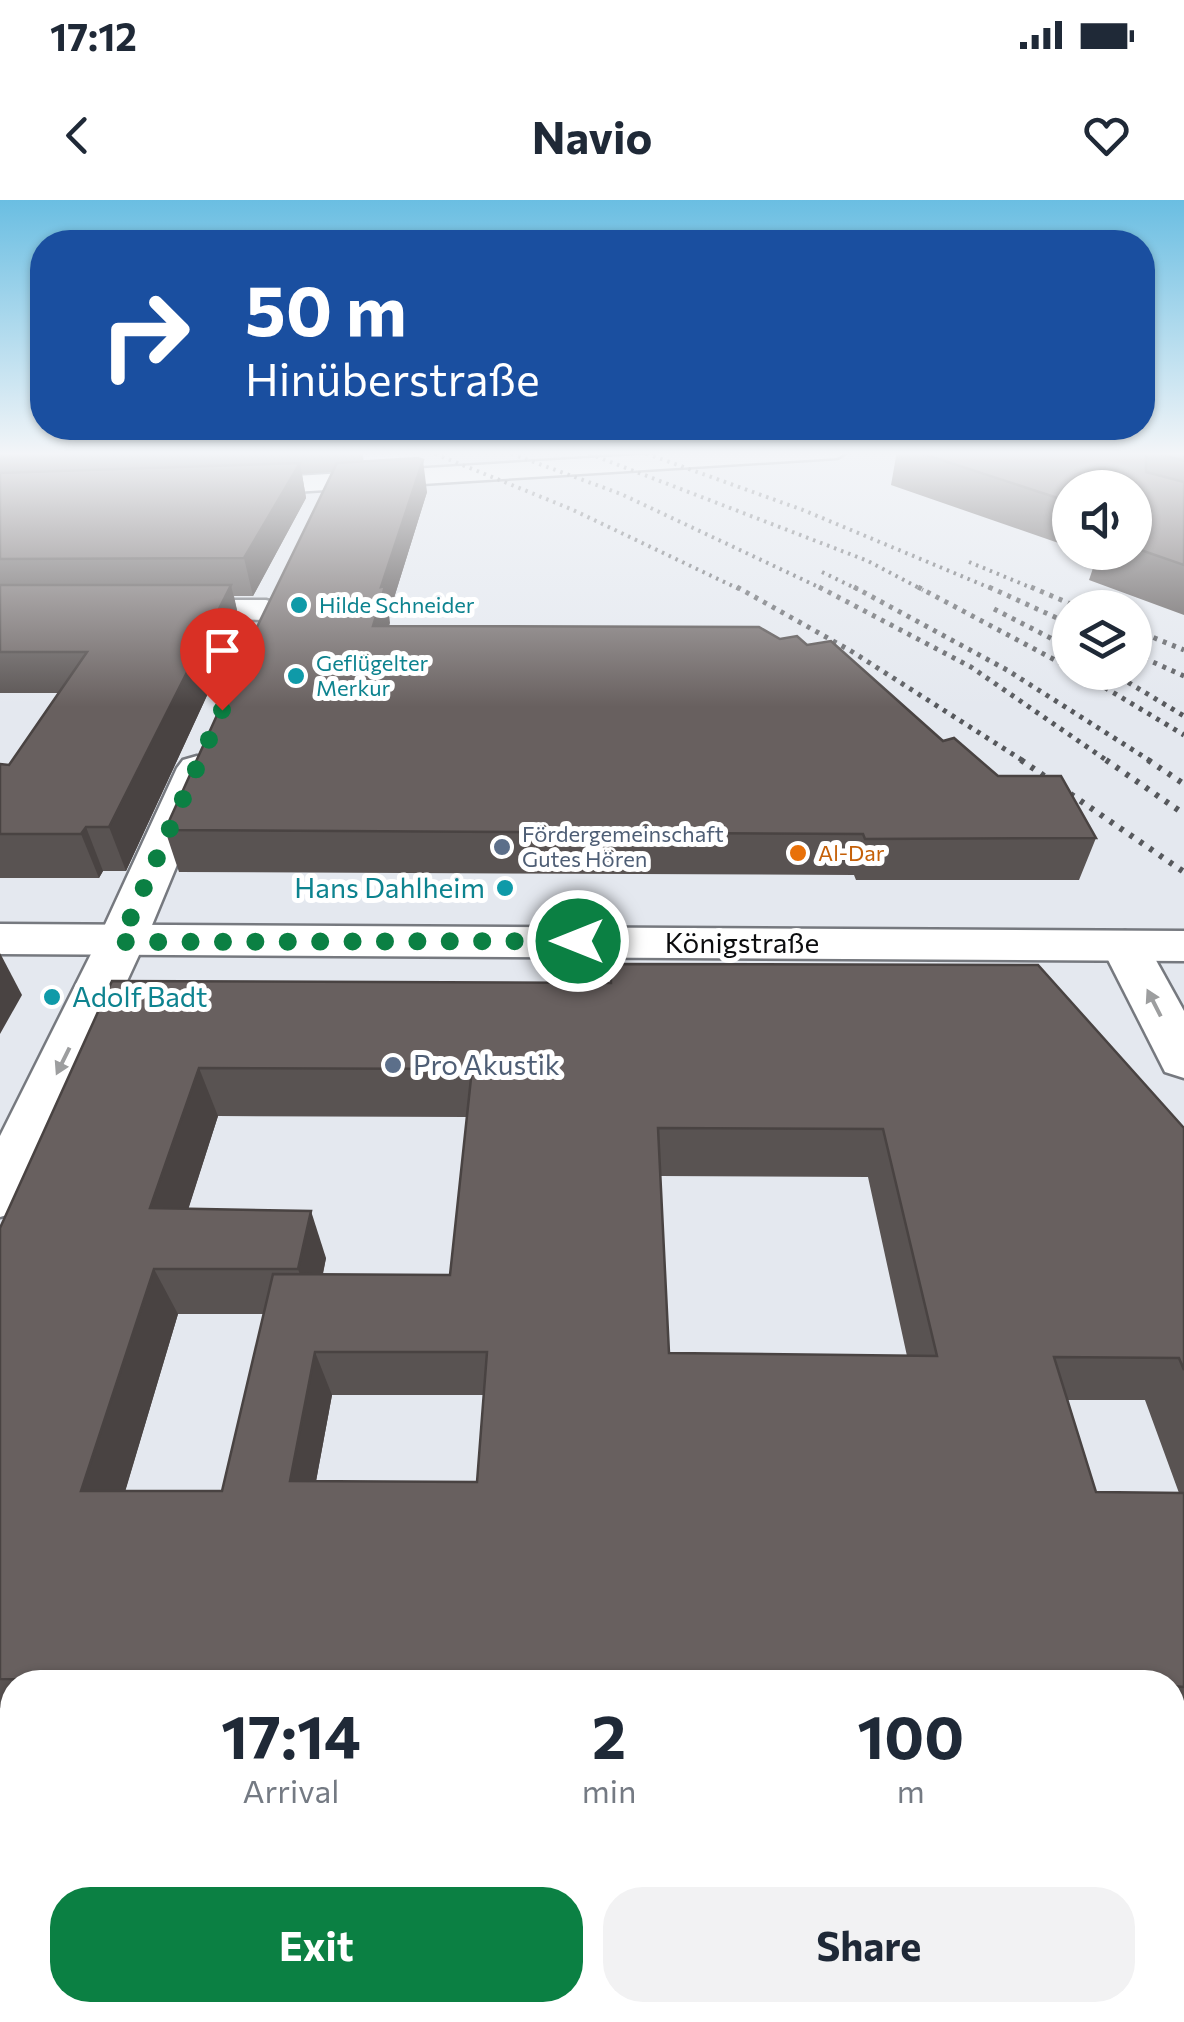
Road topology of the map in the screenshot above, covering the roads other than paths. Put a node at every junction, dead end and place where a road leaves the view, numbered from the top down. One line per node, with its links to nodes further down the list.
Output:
1 (133, 610): 2 (street)
2 (250, 645)
3 (212, 732): 5 (street)
4 (0, 939): 5 (street, Königstraße)
5 (120, 942): 6 (street, Königstraße); 9 (street, one-way to 9)
6 (1125, 946): 7 (street, Königstraße); 8 (street, one-way to 6)
7 (1184, 946)
8 (1184, 1060)
9 (0, 1194)

